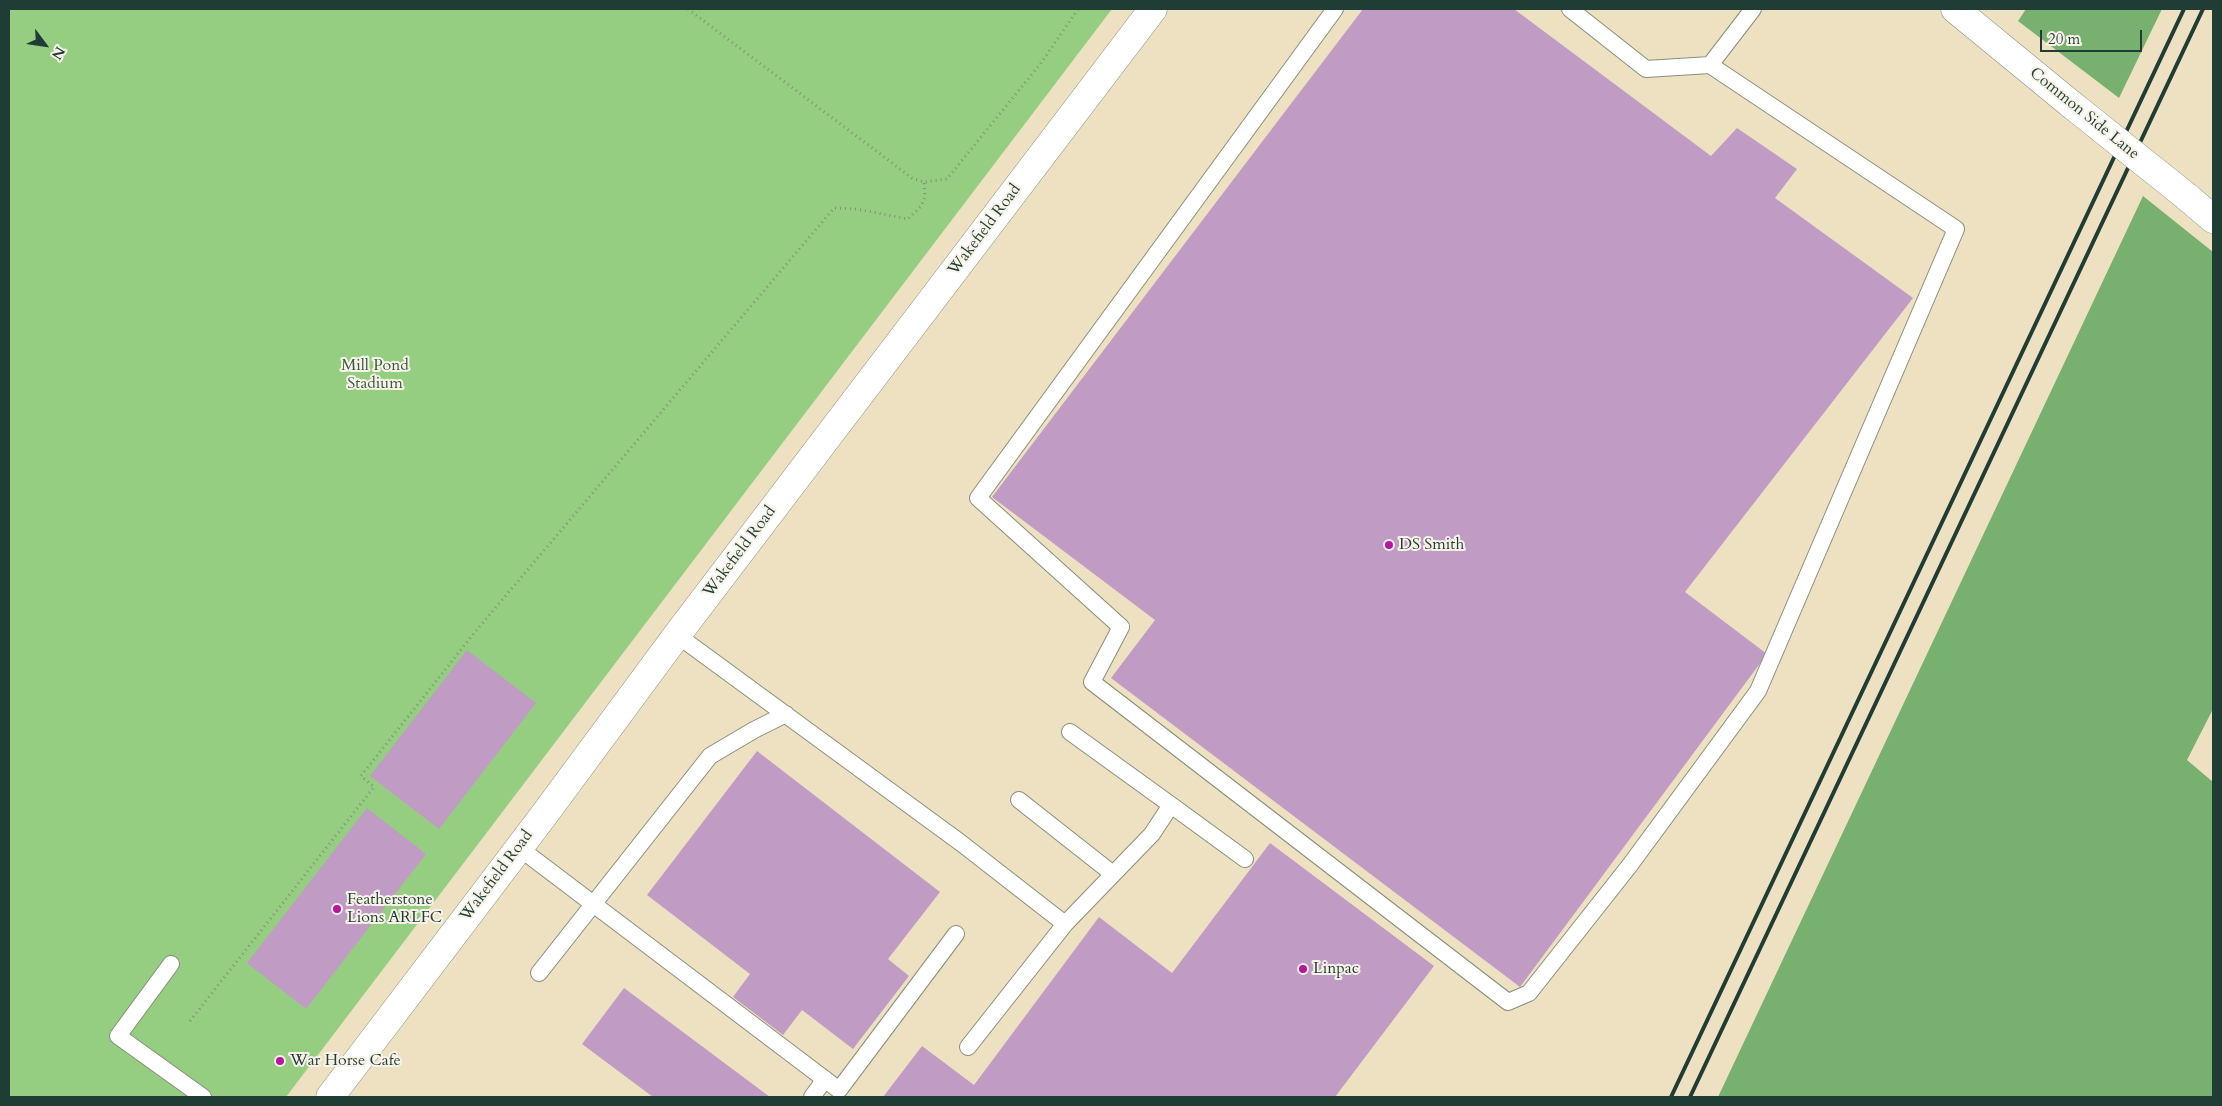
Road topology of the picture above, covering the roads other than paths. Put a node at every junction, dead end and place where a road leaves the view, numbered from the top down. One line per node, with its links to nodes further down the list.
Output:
1 (1153, 9): 8 (main road, Wakefield Road)
2 (1335, 9): 6 (lane)
3 (1570, 9): 6 (lane)
4 (1753, 9): 6 (lane)
5 (1955, 9): 7 (main road, Common Side Lane, bridge)
6 (1710, 65)
7 (2213, 219)
8 (678, 635): 9 (lane); 13 (main road, Wakefield Road)
9 (786, 714): 16 (lane); 17 (lane)
10 (1070, 732): 12 (lane)
11 (1019, 800): 15 (lane)
12 (1171, 805): 14 (lane); 15 (lane)
13 (518, 847): 16 (lane); 24 (main road, Wakefield Road)
14 (1245, 859)
15 (1113, 874): 17 (lane)
16 (593, 904): 20 (lane); 22 (lane)
17 (1066, 924): 21 (lane)
18 (956, 934): 22 (lane)
19 (171, 964): 23 (lane)
20 (539, 973)
21 (968, 1047)
22 (825, 1079): 25 (lane)
23 (203, 1097)
24 (330, 1097)
25 (812, 1097)

